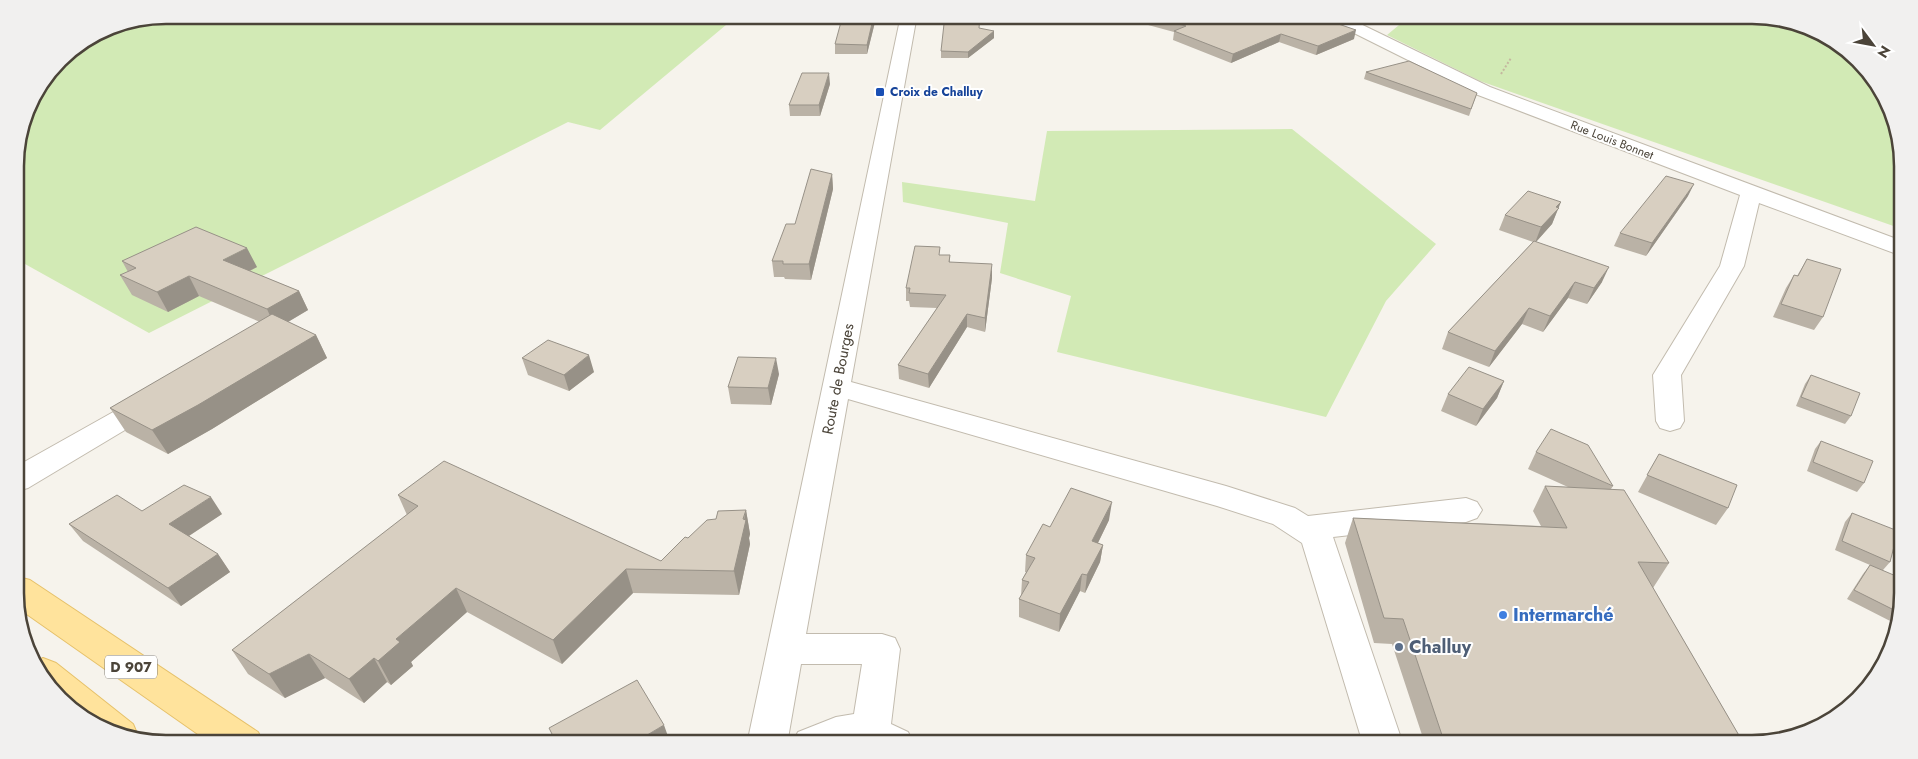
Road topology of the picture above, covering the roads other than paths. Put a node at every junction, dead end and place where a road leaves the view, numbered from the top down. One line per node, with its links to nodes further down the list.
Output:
1 (907, 24): 5 (street, Route de Bourges)
2 (1348, 24): 3 (street, Rue Louis Bonnet)
3 (1751, 193): 4 (street, Rue Louis Bonnet); 7 (street)
4 (1894, 246)
5 (837, 387): 10 (street); 12 (street, Route de Bourges)
6 (169, 392): 8 (street)
7 (1670, 421)
8 (24, 476)
9 (1466, 510): 10 (street)
10 (1304, 528): 20 (street)
11 (24, 594): 15 (main road, D 907)
12 (785, 649): 16 (street, Route de Bourges); 19 (street)
13 (58, 685): 14 (main road)
14 (97, 717)
15 (231, 735)
16 (769, 735)
17 (838, 735): 18 (street)
18 (872, 735)
19 (883, 735)
20 (1379, 735)

